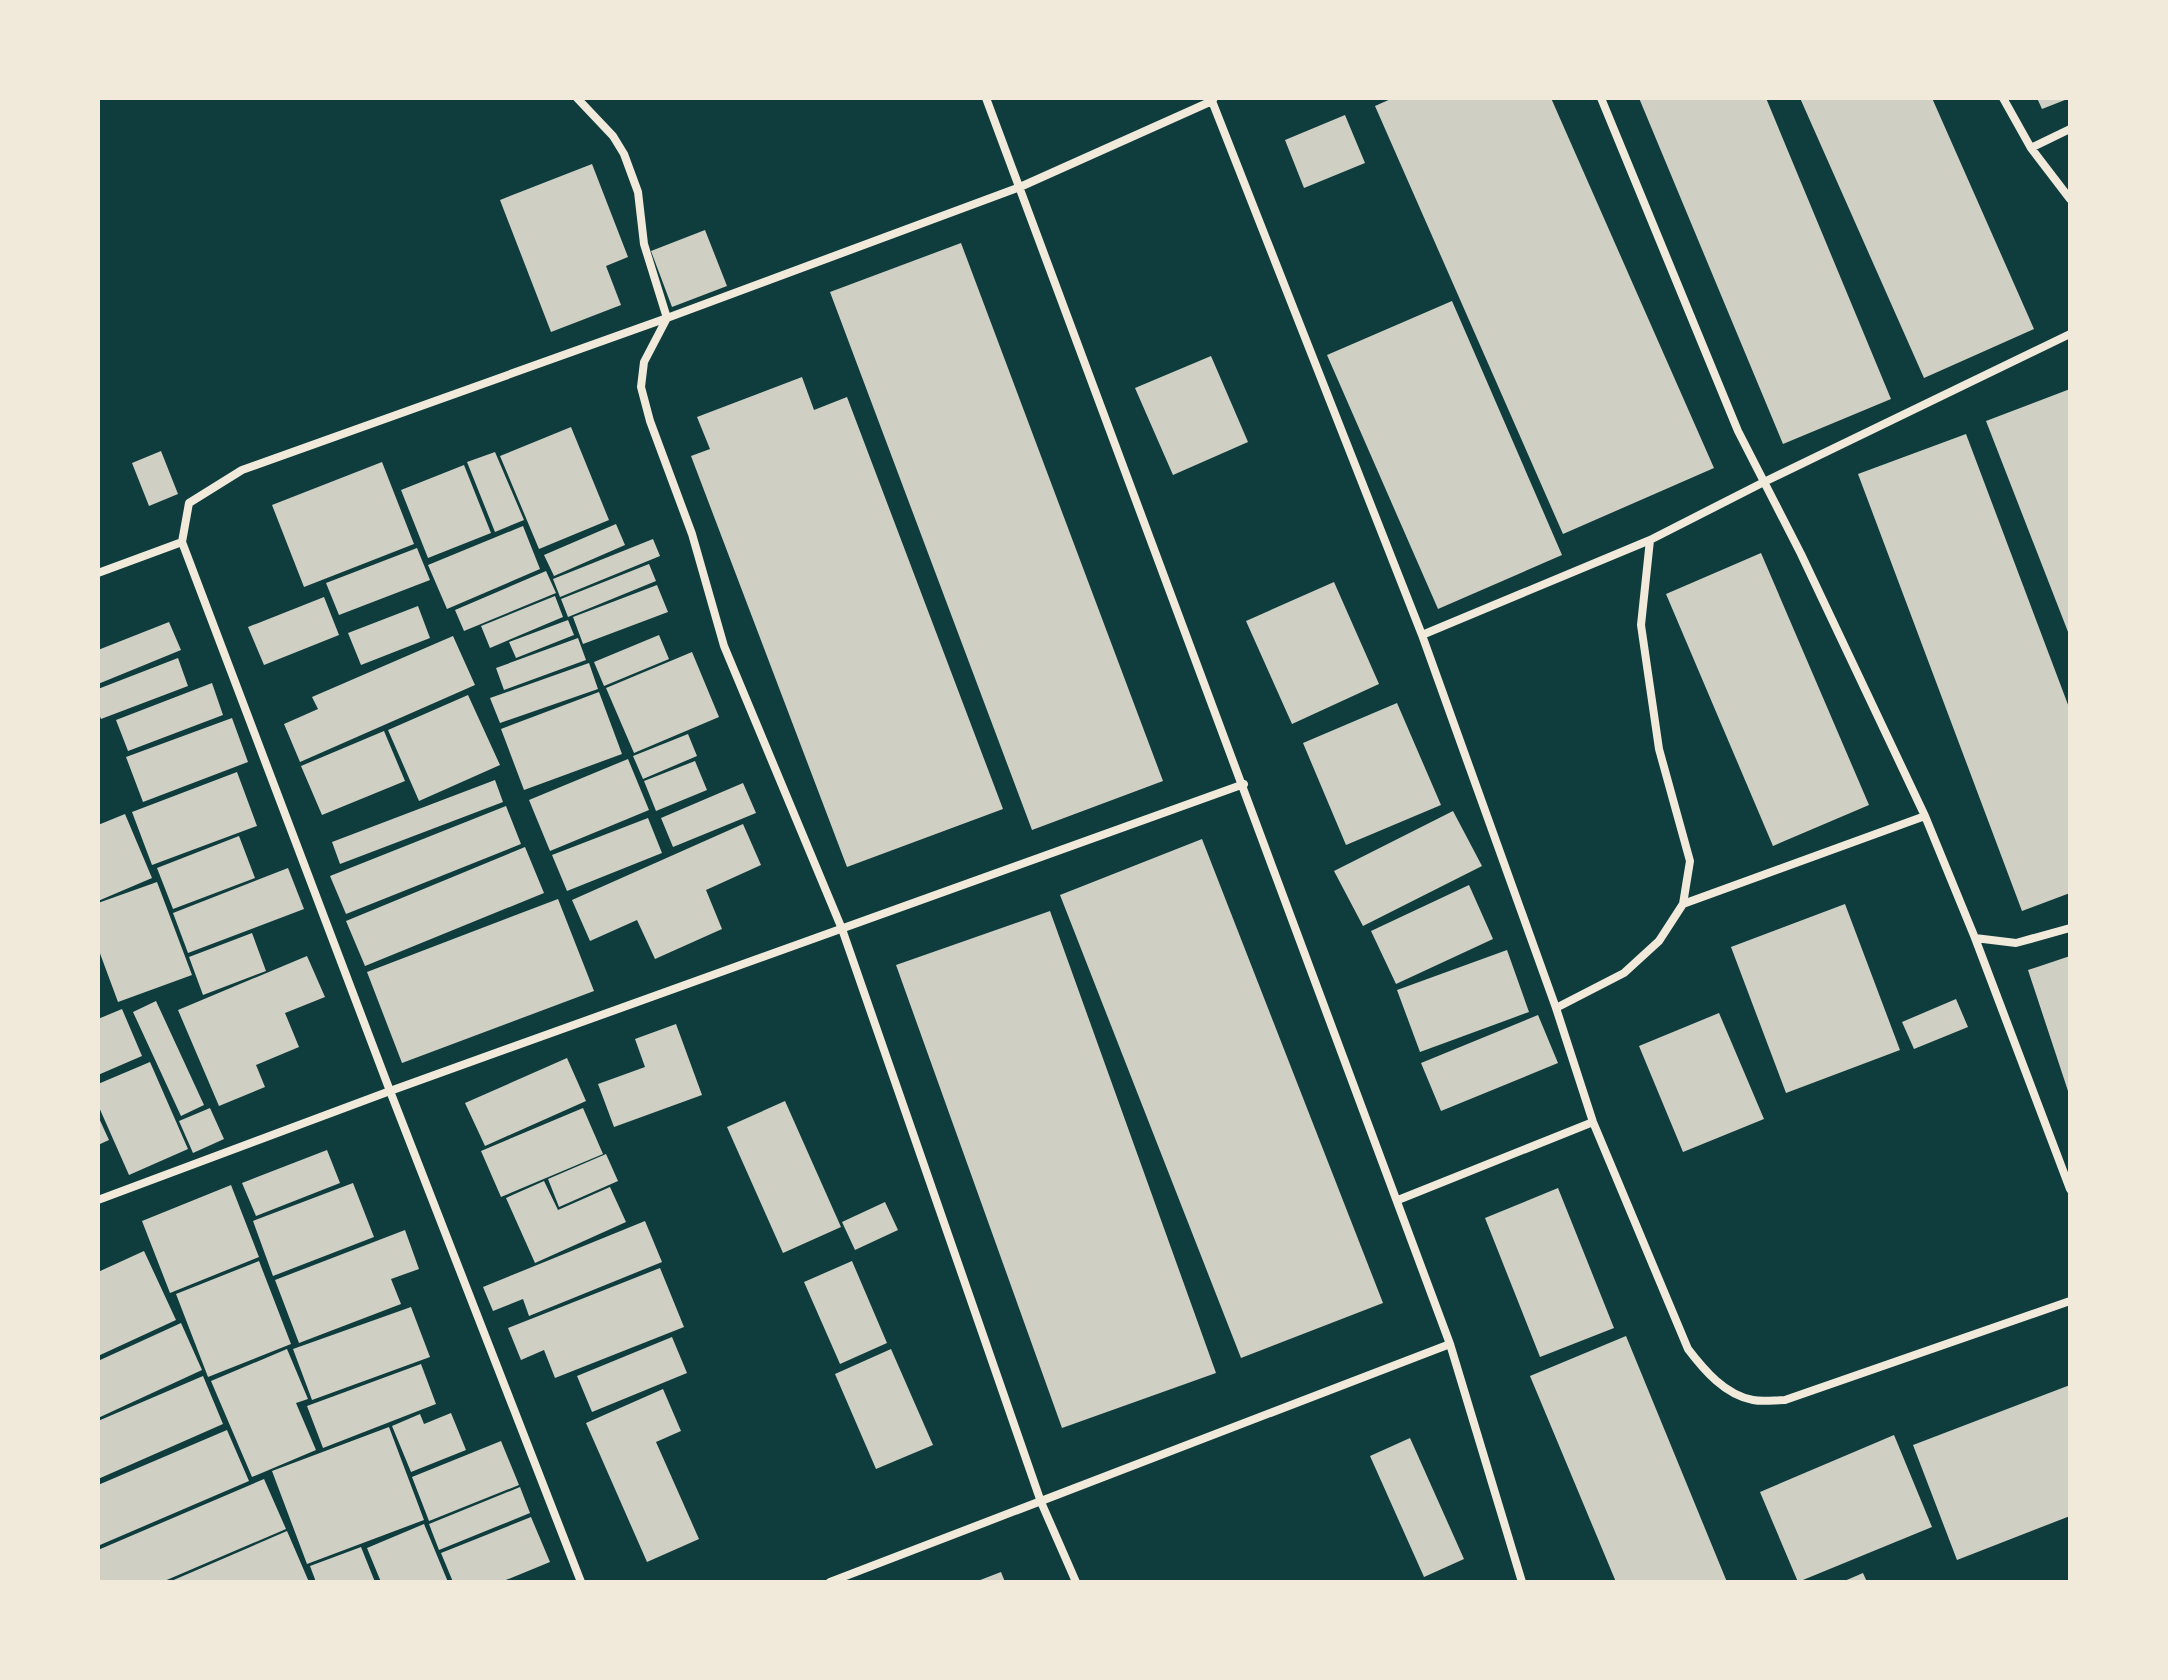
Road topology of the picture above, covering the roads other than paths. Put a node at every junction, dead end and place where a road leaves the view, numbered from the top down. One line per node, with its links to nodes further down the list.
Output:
1 (577, 98): 10 (street)
2 (986, 98): 8 (street)
3 (1601, 98): 12 (street)
4 (2003, 98): 7 (street)
5 (1213, 100): 8 (street); 16 (street)
6 (2070, 129): 7 (street)
7 (2031, 148): 9 (street)
8 (1020, 187): 10 (street); 17 (street)
9 (2070, 199)
10 (667, 318): 14 (street); 21 (street)
11 (2070, 334): 12 (street)
12 (1764, 482): 13 (street); 18 (street)
13 (1650, 540): 16 (street); 19 (street)
14 (182, 542): 15 (street); 24 (street)
15 (98, 573)
16 (1422, 635): 23 (street)
17 (1244, 784): 21 (street); 28 (street)
18 (1925, 816): 19 (street); 22 (street)
19 (1683, 904): 23 (street)
20 (2070, 928): 22 (street)
21 (842, 929): 24 (street); 31 (street)
22 (1975, 938): 26 (street)
23 (1556, 1008): 25 (street)
24 (390, 1091): 27 (street); 32 (street)
25 (1593, 1122): 28 (street); 29 (street)
26 (2070, 1189)
27 (98, 1200)
28 (1398, 1200): 30 (street)
29 (2070, 1301)
30 (1450, 1344): 31 (street); 35 (street)
31 (1041, 1502): 33 (street); 34 (street)
32 (581, 1582)
33 (830, 1582)
34 (1076, 1582)
35 (1522, 1582)

